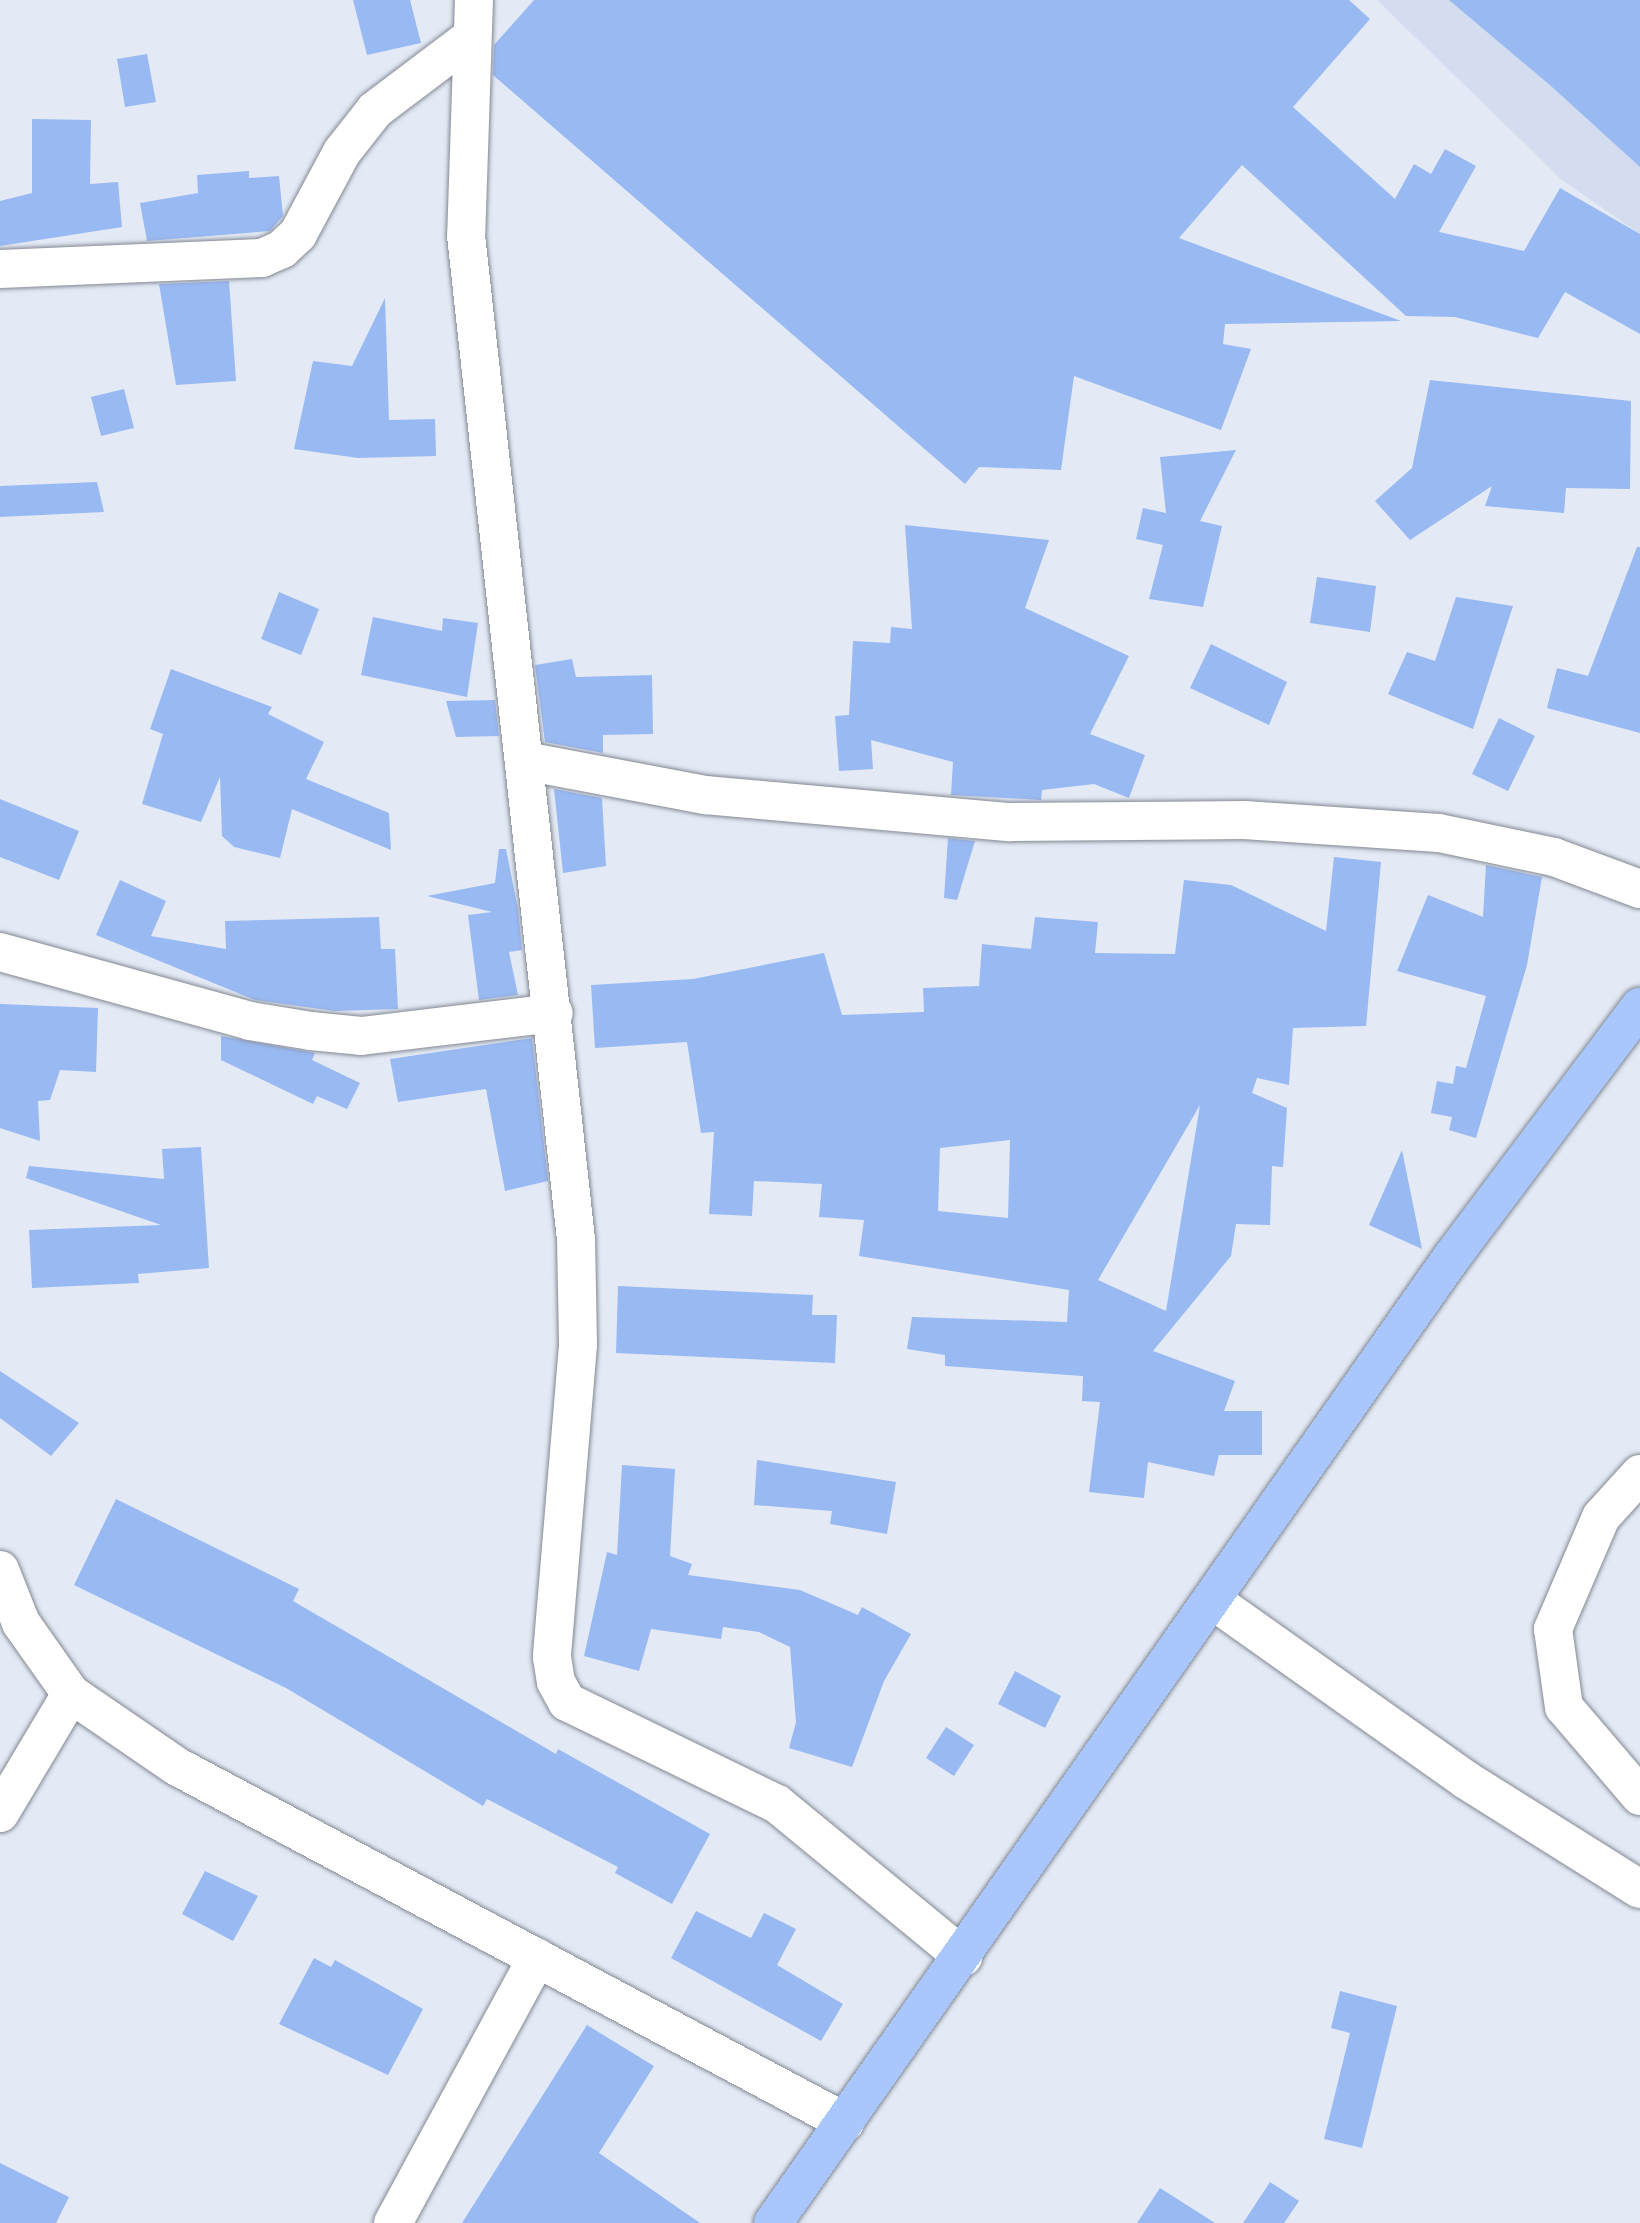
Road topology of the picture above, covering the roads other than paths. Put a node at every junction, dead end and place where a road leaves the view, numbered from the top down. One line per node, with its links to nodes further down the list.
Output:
1 (474, 0): 2 (street)
2 (470, 39): 3 (street); 4 (street)
3 (0, 269)
4 (525, 761): 5 (street); 8 (street)
5 (1640, 889)
6 (0, 951): 8 (street)
7 (1640, 1007): 11 (main road)
8 (554, 1013): 16 (street)
9 (1640, 1474): 13 (street)
10 (0, 1570): 12 (street)
11 (1212, 1601): 15 (street); 16 (main road)
12 (71, 1693): 14 (street); 17 (street)
13 (1640, 1796)
14 (0, 1813)
15 (1640, 1889)
16 (963, 1957): 18 (main road)
17 (537, 1958): 18 (street); 19 (street)
18 (845, 2122): 20 (main road)
19 (393, 2223)
20 (773, 2223)

